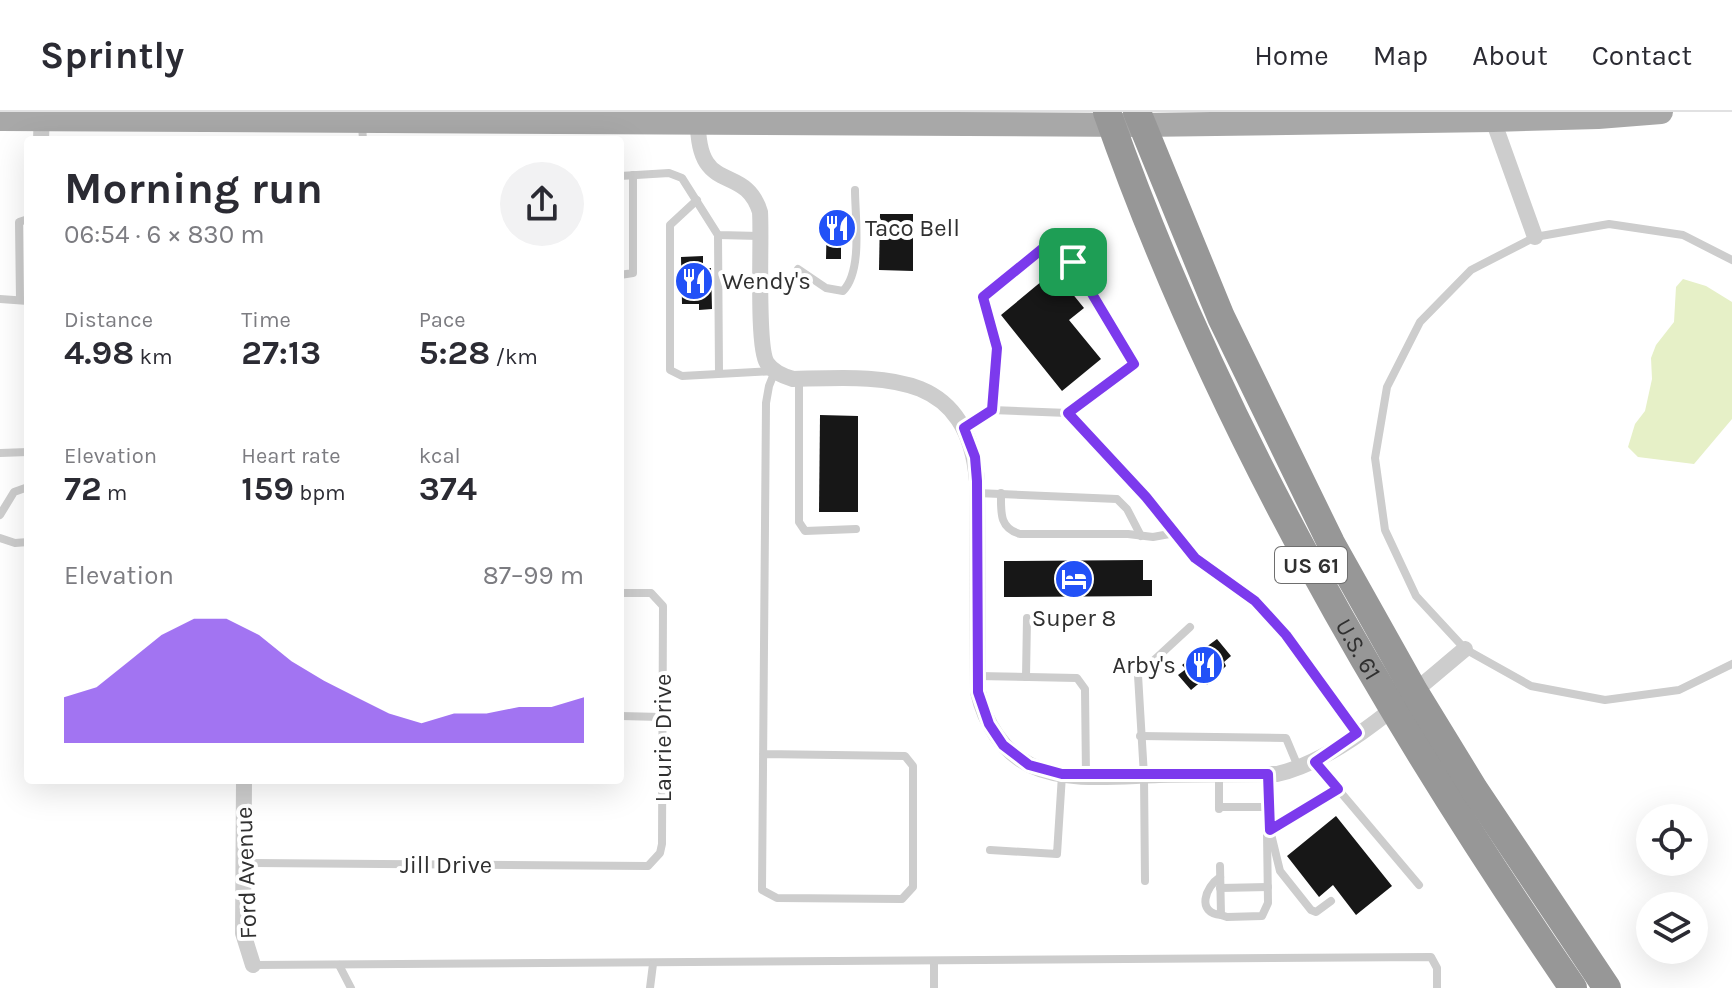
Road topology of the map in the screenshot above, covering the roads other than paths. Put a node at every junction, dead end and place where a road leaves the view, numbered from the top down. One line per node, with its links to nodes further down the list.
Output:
1 (1661, 112): 2 (main road)
2 (1493, 116): 5 (main road); 16 (street)
3 (698, 117): 4 (main road); 8 (main road); 15 (street)
4 (1109, 118): 5 (main road); 47 (highway, U.S. 61 / US 61)
5 (1139, 118): 46 (highway, U.S. 61 / US 61)
6 (0, 119): 7 (main road)
7 (41, 123): 8 (main road)
8 (362, 124)
9 (633, 175): 10 (lane); 12 (lane); 19 (lane)
10 (624, 176)
11 (855, 190): 18 (lane)
12 (697, 200): 14 (lane); 23 (lane)
13 (24, 220): 21 (lane)
14 (718, 235): 15 (lane); 23 (lane)
15 (761, 236): 22 (street)
16 (1535, 237): 17 (lane); 42 (lane)
17 (1732, 260)
18 (798, 269)
19 (624, 275)
20 (0, 299): 21 (lane)
21 (24, 300)
22 (775, 371): 23 (lane); 24 (street); 52 (lane)
23 (719, 373)
24 (799, 379): 27 (street); 34 (lane)
25 (992, 410): 26 (lane); 26 (lane); 27 (lane)
26 (1068, 413): 35 (lane)
27 (964, 428): 31 (street)
28 (24, 452): 29 (lane)
29 (0, 453)
30 (24, 488): 33 (lane)
31 (977, 493): 32 (lane); 44 (street)
32 (1001, 493): 36 (lane); 36 (lane)
33 (0, 515)
34 (856, 529)
35 (1175, 533): 36 (lane); 50 (lane)
36 (1141, 536)
37 (0, 538): 38 (lane)
38 (24, 542)
39 (624, 593): 49 (lane, Laurie Drive)
40 (1027, 618): 45 (lane)
41 (1190, 627): 51 (lane)
42 (1465, 649): 43 (lane); 46 (street)
43 (1732, 664)
44 (978, 676): 45 (lane); 55 (street)
45 (1026, 677): 58 (lane)
46 (1414, 691): 47 (street); 84 (highway, U.S. 61 / US 61)
47 (1391, 708): 50 (street); 83 (highway, U.S. 61 / US 61)
48 (624, 716): 49 (lane)
49 (662, 717): 66 (lane, Laurie Drive)
50 (1357, 733): 53 (street)
51 (1140, 736): 54 (lane); 59 (lane)
52 (763, 754): 52 (lane)
53 (1315, 762): 54 (street); 61 (lane)
54 (1299, 769): 56 (street)
55 (1062, 774): 58 (street); 64 (lane)
56 (1268, 774): 57 (street); 62 (lane)
57 (1219, 775): 59 (street); 62 (lane)
58 (1086, 776): 59 (street)
59 (1144, 776): 69 (lane)
60 (244, 784): 65 (street, Ford Avenue)
61 (1338, 789): 63 (lane); 70 (lane)
62 (1270, 807): 63 (lane)
63 (1270, 830): 71 (lane); 73 (lane)
64 (990, 850)
65 (243, 863): 66 (lane, Jill Drive); 77 (street, Ford Avenue)
66 (648, 866)
67 (1220, 866): 68 (lane)
68 (1220, 877): 72 (lane); 74 (lane)
69 (1145, 881)
70 (1419, 885)
71 (1268, 887): 72 (lane); 74 (lane)
72 (1220, 888): 74 (lane)
73 (1331, 901)
74 (1221, 915)
75 (934, 962): 76 (lane); 81 (lane); 82 (lane)
76 (653, 964): 78 (lane); 80 (lane)
77 (253, 965): 78 (lane)
78 (339, 965): 79 (lane)
79 (351, 988)
80 (650, 988)
81 (934, 988)
82 (1437, 988)
83 (1573, 988)
84 (1607, 988)

